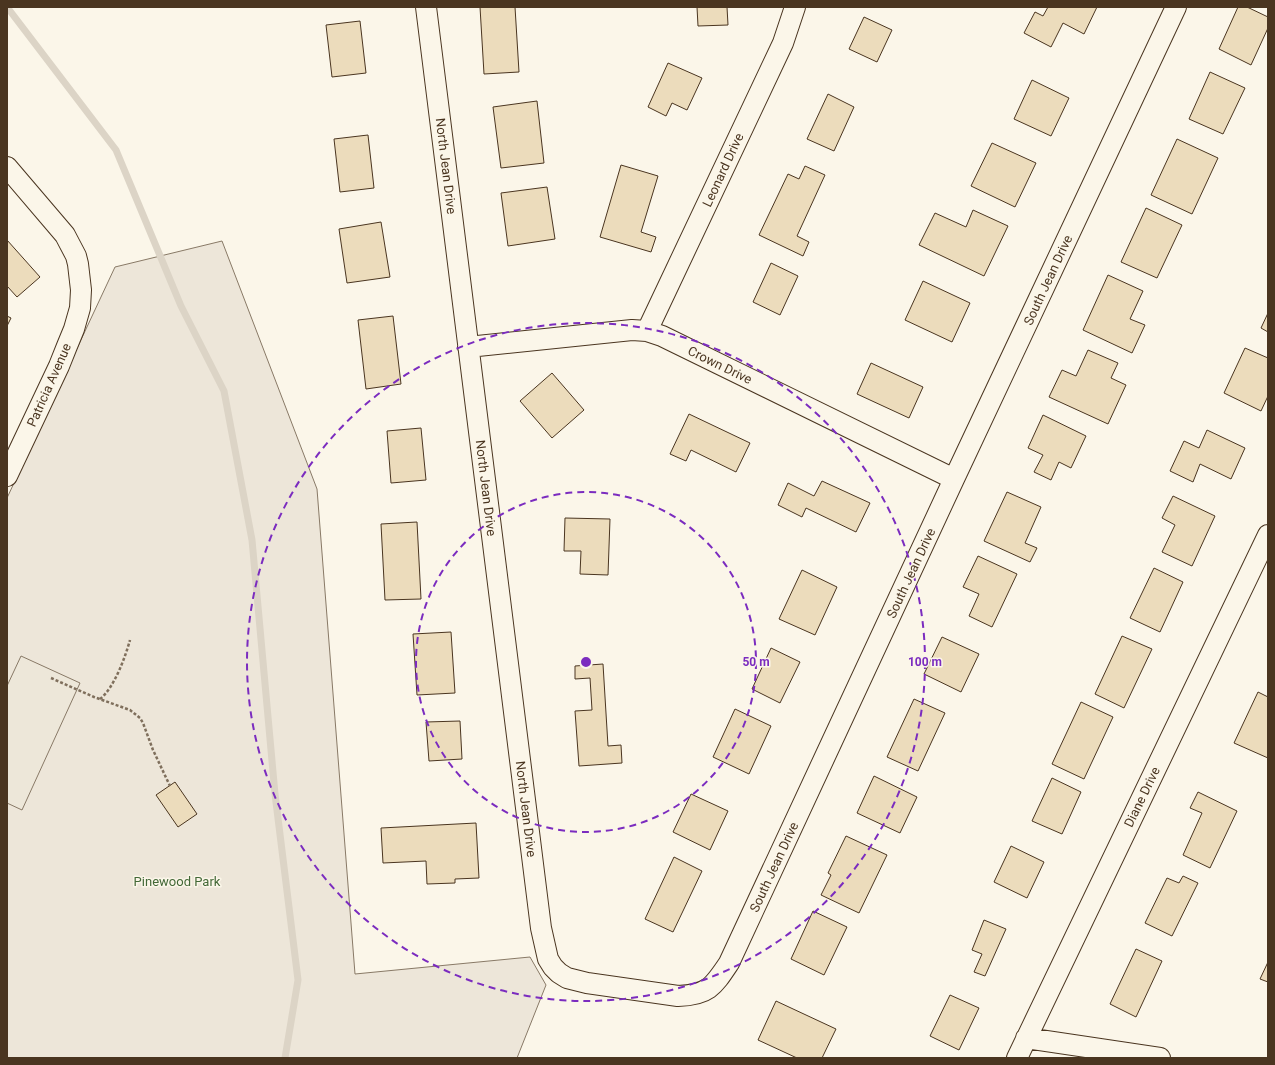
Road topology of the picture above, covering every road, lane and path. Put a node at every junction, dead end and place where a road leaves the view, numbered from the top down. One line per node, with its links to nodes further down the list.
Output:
1 (426, 7): 6 (street, North Jean Drive)
2 (795, 7): 5 (street, Leonard Drive)
3 (1176, 7): 8 (street, South Jean Drive)
4 (7, 167): 7 (street, Patricia Avenue)
5 (647, 331): 6 (street, Crown Drive); 8 (street, Crown Drive)
6 (468, 347): 14 (street, North Jean Drive)
7 (7, 476)
8 (954, 479): 14 (street, South Jean Drive)
9 (1268, 535): 15 (street, Diane Drive)
10 (130, 640): 12 (path)
11 (51, 678): 12 (path)
12 (99, 699): 13 (path)
13 (170, 786)
14 (553, 967)
15 (1026, 1038): 16 (street, Diane Drive); 17 (street)
16 (1017, 1058)
17 (1160, 1058)

